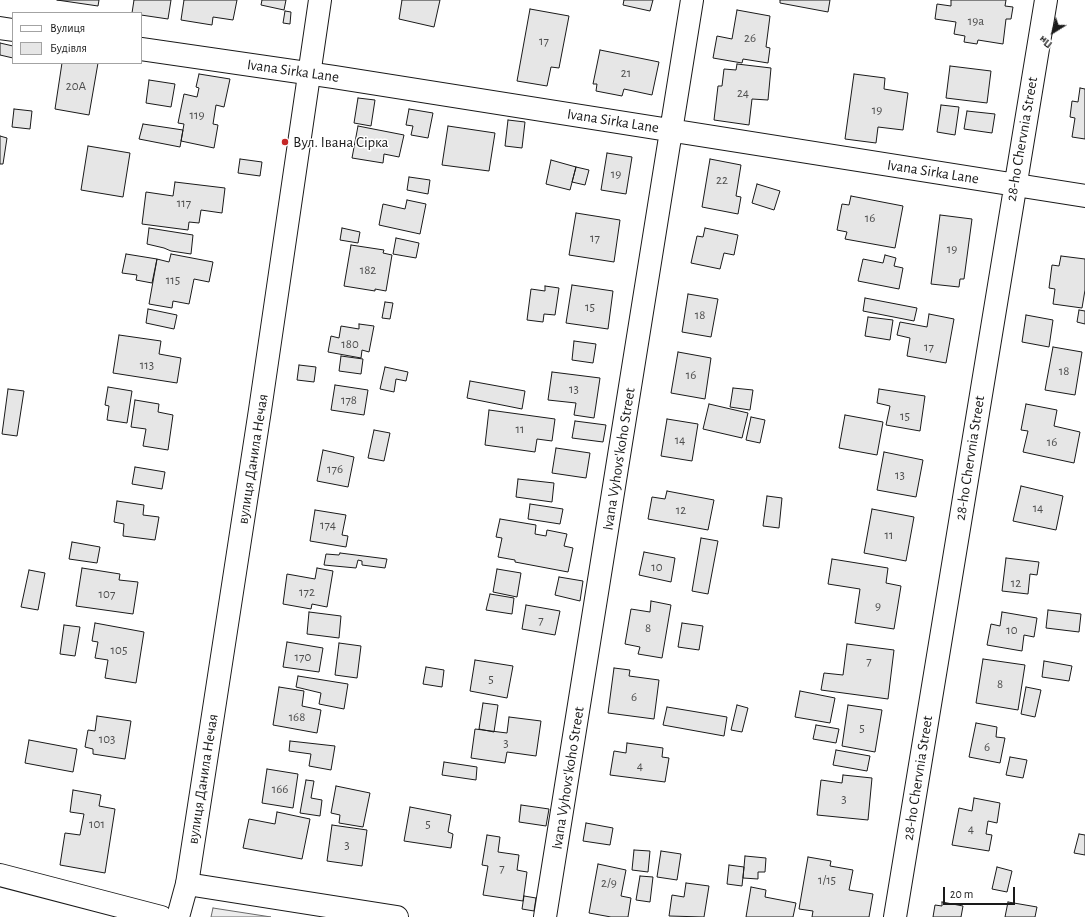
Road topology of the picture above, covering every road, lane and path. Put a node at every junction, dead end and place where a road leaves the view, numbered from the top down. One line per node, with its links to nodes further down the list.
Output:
1 (320, 0): 7 (street, вулиця Данила Нечая)
2 (692, 0): 8 (street, Ivana Vyhovs'koho Street)
3 (1046, 0): 9 (street, 28-ho Chervnia Street)
4 (0, 28): 5 (street)
5 (12, 30)
6 (142, 49): 7 (street, Ivana Sirka Lane)
7 (309, 73): 8 (street, Ivana Sirka Lane); 12 (street, вулиця Данила Нечая)
8 (671, 131): 9 (street, Ivana Sirka Lane); 16 (street, Ivana Vyhovs'koho Street)
9 (1015, 185): 10 (street, Ivana Sirka Lane); 17 (street, 28-ho Chervnia Street)
10 (1085, 196)
11 (0, 875): 13 (street)
12 (188, 884): 14 (street, вулиця Данила Нечая); 15 (street)
13 (161, 917)
14 (178, 917)
15 (397, 917)
16 (546, 917)
17 (895, 917)

